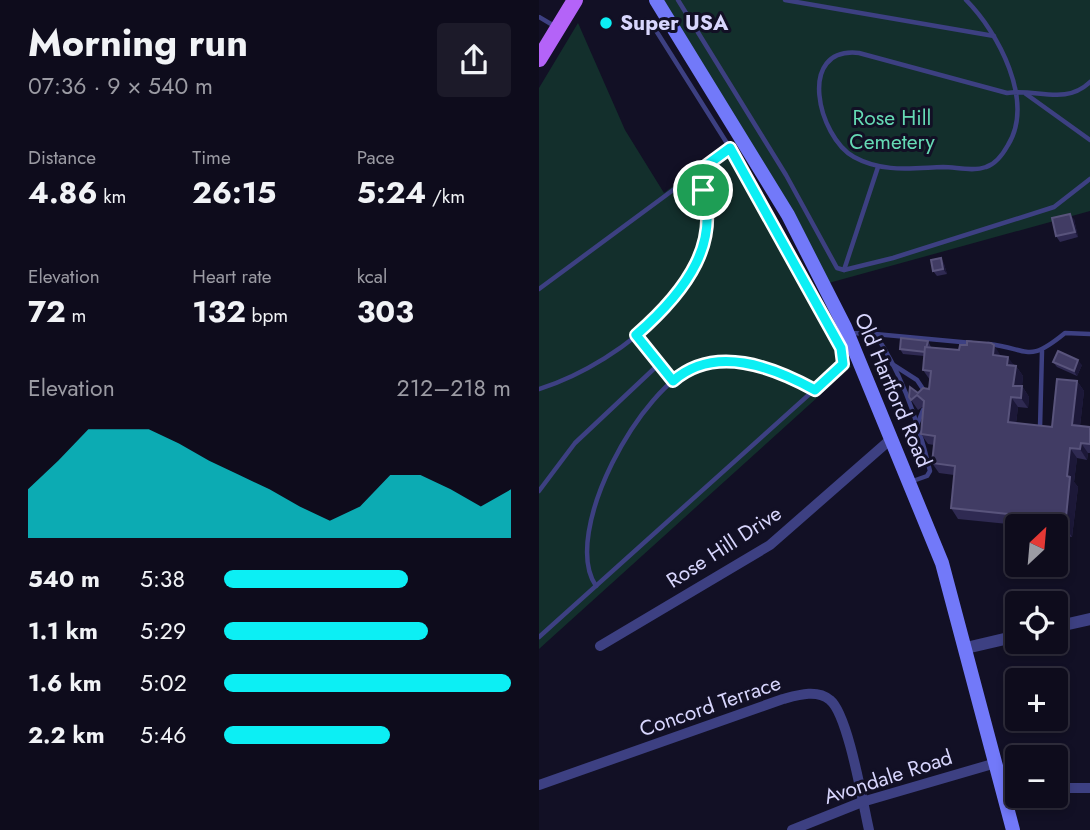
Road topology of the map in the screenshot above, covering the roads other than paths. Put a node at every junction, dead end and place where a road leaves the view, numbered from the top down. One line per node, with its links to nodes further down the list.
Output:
1 (575, 0): 7 (main road)
2 (678, 0): 18 (lane)
3 (785, 0): 8 (lane)
4 (966, 0): 8 (lane)
5 (664, 7): 14 (lane); 20 (main road, Old Hartford Road)
6 (539, 17): 7 (lane)
7 (558, 28): 9 (main road)
8 (994, 36): 11 (lane)
9 (539, 59)
10 (1090, 82): 12 (lane)
11 (1015, 92): 12 (lane); 15 (lane); 15 (lane)
12 (1025, 93): 13 (lane)
13 (1090, 139)
14 (730, 148): 16 (lane); 29 (lane)
15 (878, 167): 18 (lane)
16 (696, 173): 19 (lane); 23 (lane)
17 (1090, 179): 18 (lane)
18 (843, 270)
19 (539, 289)
20 (847, 333): 21 (lane); 34 (main road, Old Hartford Road)
21 (875, 334): 24 (lane); 26 (lane)
22 (1090, 334): 24 (lane)
23 (636, 335): 25 (lane); 28 (lane)
24 (1042, 351): 33 (lane)
25 (659, 364): 27 (lane); 36 (lane)
26 (891, 364): 30 (lane); 32 (lane)
27 (673, 381): 29 (lane); 37 (lane)
28 (539, 389)
29 (815, 390): 37 (lane)
30 (925, 398)
31 (923, 410): 32 (lane)
32 (917, 425): 35 (lane)
33 (1040, 428)
34 (891, 439): 35 (main road, Old Hartford Road); 42 (street, Rose Hill Drive)
35 (910, 483): 43 (main road, Old Hartford Road)
36 (539, 491)
37 (596, 586): 40 (lane)
38 (1089, 621): 39 (street)
39 (1068, 625)
40 (539, 637)
41 (1005, 639): 43 (street)
42 (600, 646)
43 (966, 648): 44 (main road, Old Hartford Road)
44 (996, 763): 48 (street, Avondale Road); 51 (main road, Old Hartford Road)
45 (539, 785): 48 (street, Concord Terrace)
46 (1068, 788): 47 (street)
47 (1090, 788)
48 (862, 802): 49 (street, Avondale Road); 50 (street, Concord Terrace)
49 (792, 830)
50 (869, 830)
51 (1013, 830)

